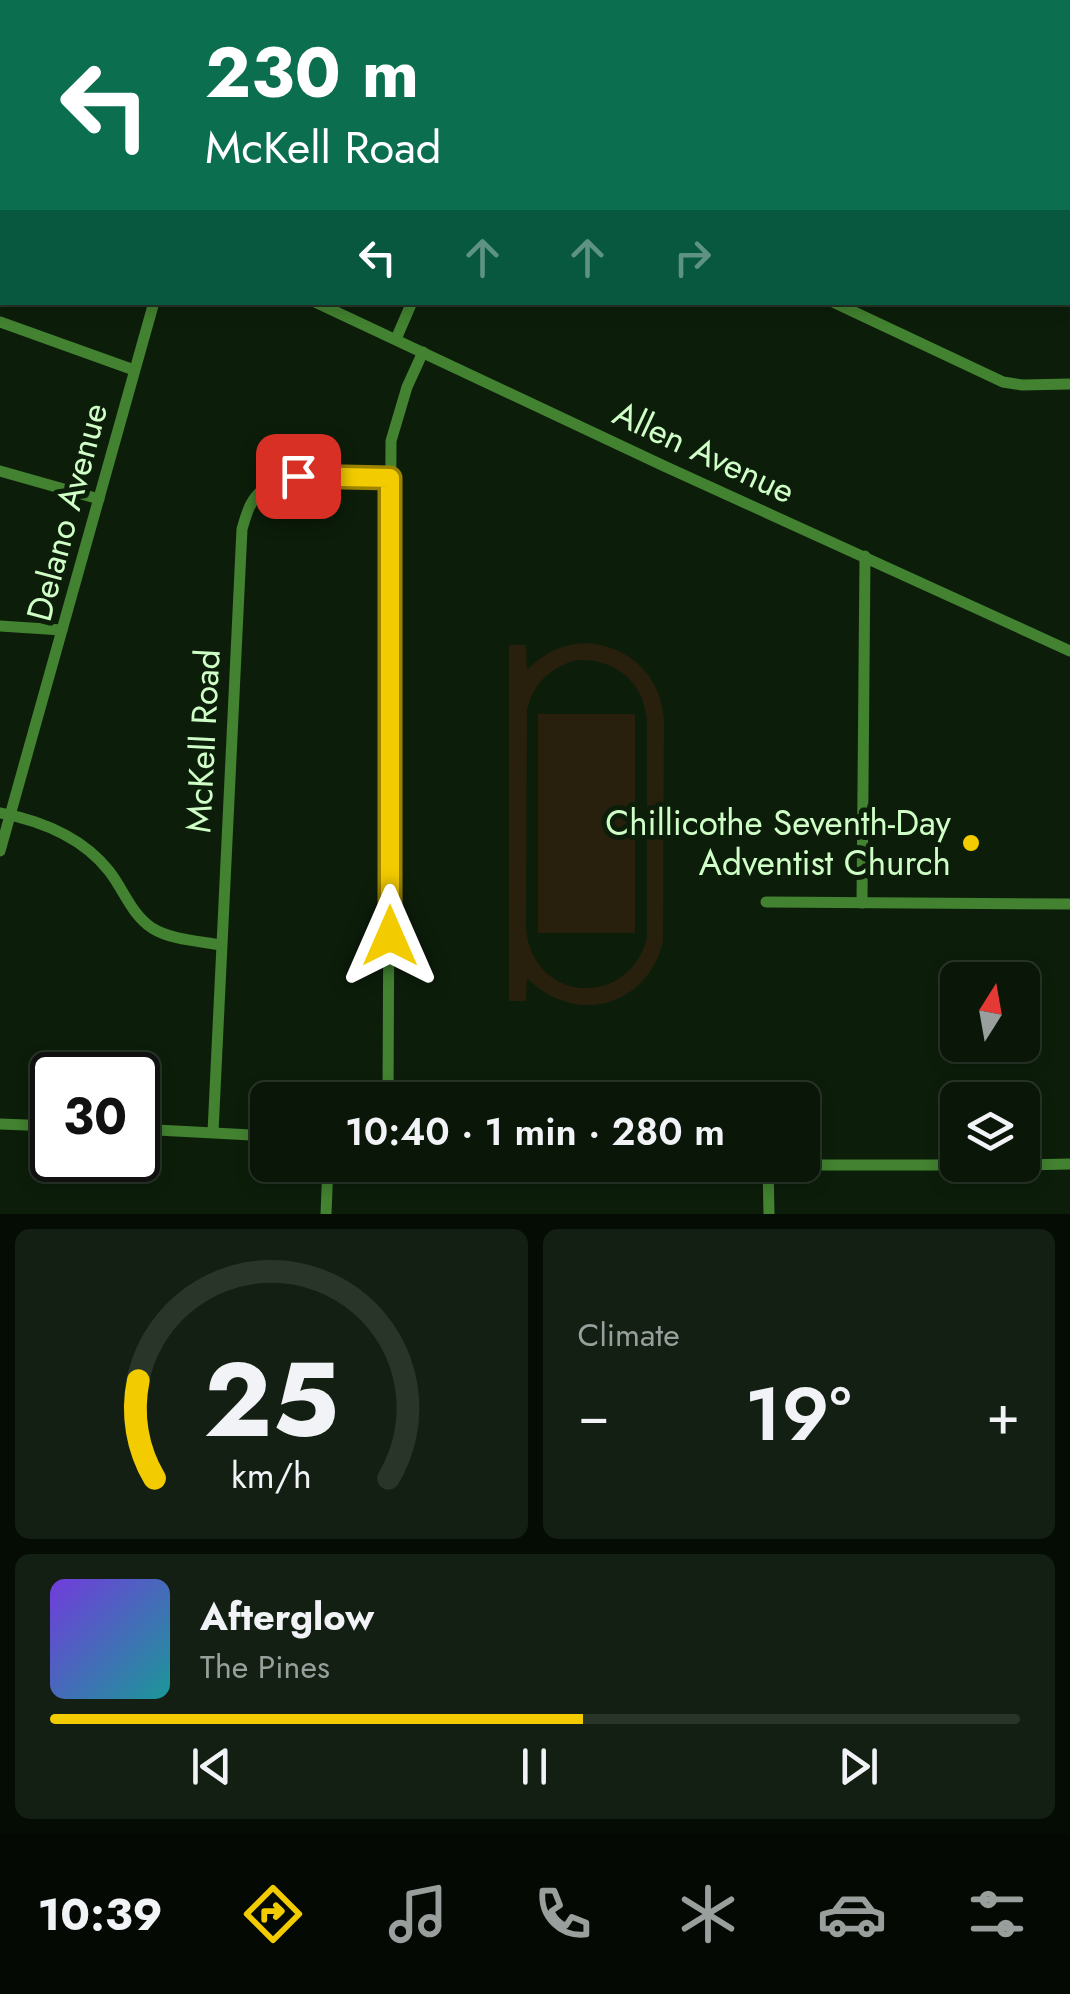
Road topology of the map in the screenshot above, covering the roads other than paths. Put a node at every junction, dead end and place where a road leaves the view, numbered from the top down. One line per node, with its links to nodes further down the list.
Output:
1 (153, 305): 8 (street, Delano Avenue)
2 (322, 305): 6 (street, Allen Avenue)
3 (411, 305): 6 (street)
4 (839, 305): 9 (street)
5 (0, 322): 8 (street)
6 (396, 339): 7 (street, Allen Avenue)
7 (424, 352): 11 (street); 13 (street, Allen Avenue)
8 (134, 370): 12 (street, Delano Avenue)
9 (1070, 384)
10 (0, 471): 12 (street)
11 (390, 478): 22 (street, McKell Road); 23 (street)
12 (98, 499): 15 (street, Delano Avenue)
13 (865, 556): 16 (street, Allen Avenue); 20 (street)
14 (0, 626): 15 (street)
15 (62, 630): 17 (street, Delano Avenue)
16 (1070, 651)
17 (5, 814): 18 (street, Delano Avenue); 22 (street)
18 (0, 851)
19 (766, 902): 20 (street)
20 (862, 903): 21 (street)
21 (1070, 904)
22 (221, 944): 27 (street, McKell Road)
23 (388, 1082)
24 (0, 1124): 25 (street)
25 (30, 1125)
26 (160, 1130): 27 (street)
27 (212, 1132): 28 (street)
28 (250, 1135)
29 (1070, 1164): 32 (street)
30 (820, 1165): 31 (street)
31 (940, 1165)
32 (1040, 1165)
33 (327, 1182): 35 (street)
34 (768, 1182): 36 (street)
35 (326, 1214)
36 (769, 1214)

